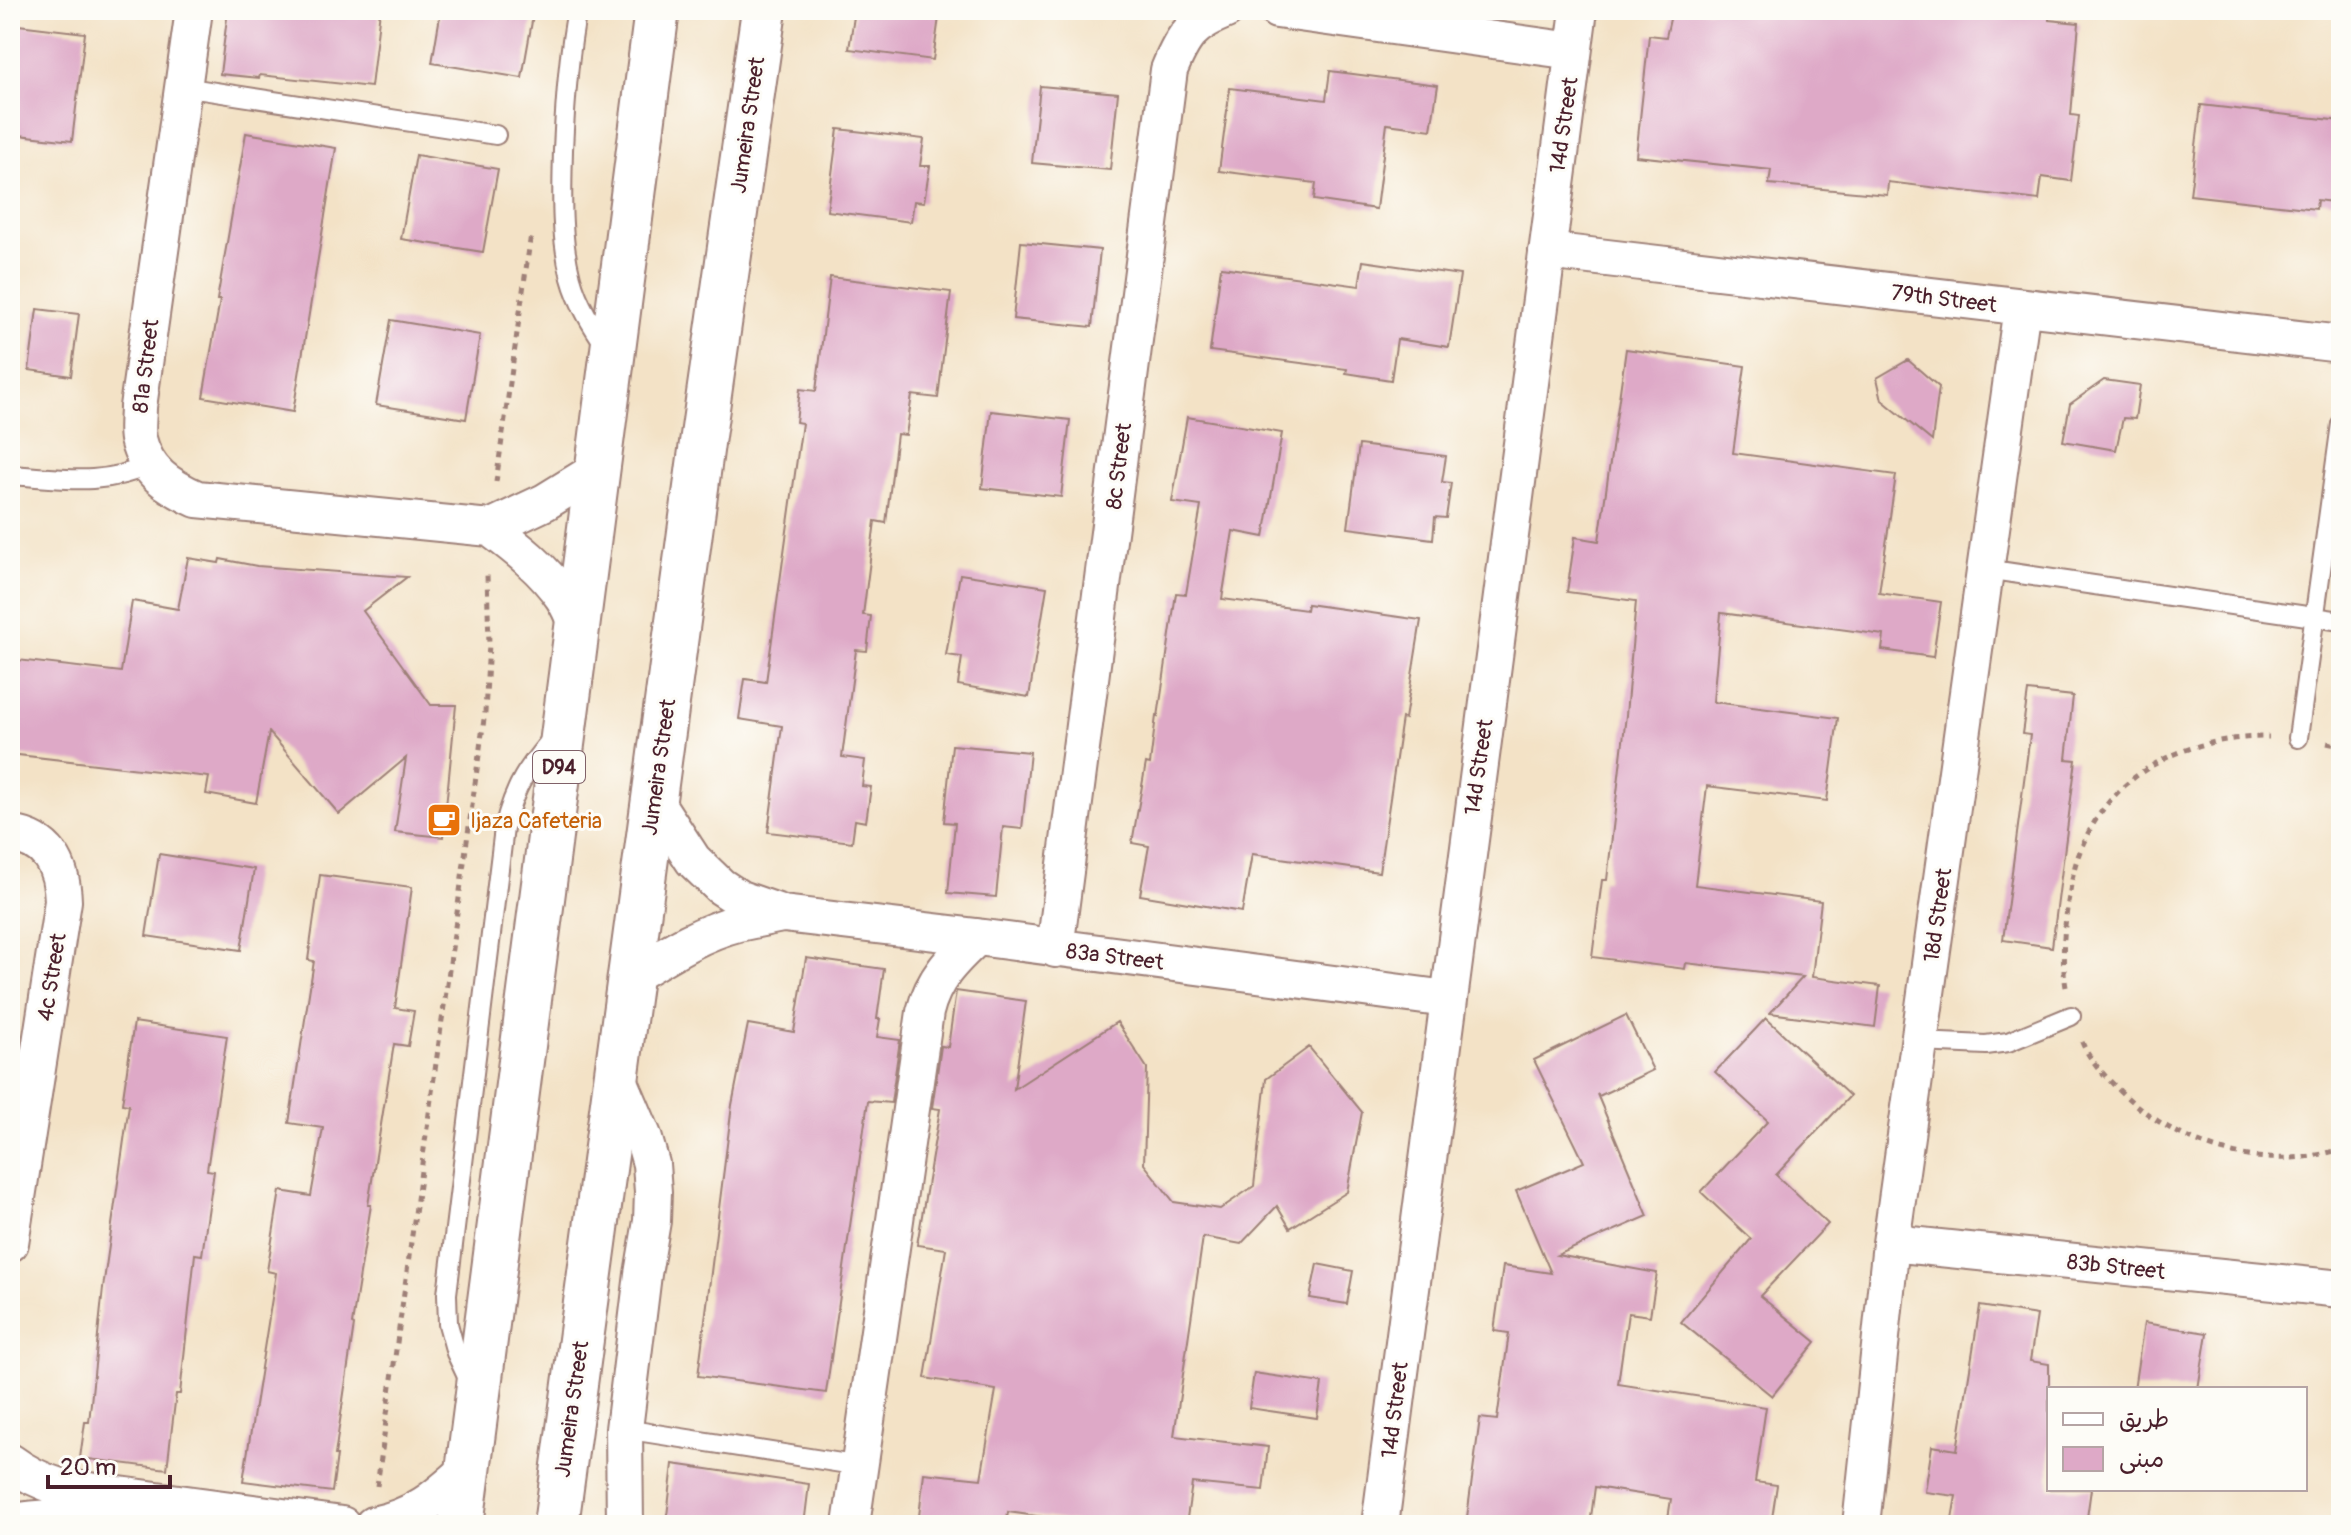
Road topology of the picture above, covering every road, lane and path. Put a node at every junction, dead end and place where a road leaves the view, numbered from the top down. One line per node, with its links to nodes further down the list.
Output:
1 (194, 10): 9 (street, 81a Street)
2 (577, 10): 15 (lane)
3 (657, 10): 15 (main road, D94)
4 (764, 10): 27 (main road, Jumeira Street)
5 (1226, 10): 31 (street, 8c Street)
6 (1277, 10): 8 (street)
7 (1579, 10): 8 (street, 14d Street)
8 (1573, 51): 12 (street, 14d Street)
9 (183, 87): 10 (lane); 17 (street, 81a Street)
10 (496, 135)
11 (532, 230): 20 (path)
12 (1547, 251): 13 (street, 79th Street); 33 (street, 14d Street)
13 (2022, 307): 14 (street, 79th Street); 21 (street, 18d Street)
14 (2341, 344)
15 (612, 356): 18 (main road, D94)
16 (2341, 424): 22 (lane)
17 (149, 465): 19 (lane); 20 (street)
18 (597, 470): 20 (street); 24 (main road, D94)
19 (10, 475)
20 (490, 528): 24 (street); 45 (path)
21 (1985, 569): 22 (lane); 35 (street, 18d Street)
22 (2315, 617): 23 (lane); 25 (lane)
23 (2341, 621)
24 (577, 626): 44 (main road, D94)
25 (2298, 738): 26 (path); 34 (path)
26 (2341, 746)
27 (654, 800): 29 (street, 83a Street); 32 (main road, Jumeira Street)
28 (10, 834): 38 (street, 4c Street)
29 (783, 914): 30 (street, 83a Street); 32 (street, 83a Street)
30 (977, 937): 31 (street, 83a Street); 43 (street)
31 (1055, 949): 33 (street, 83a Street)
32 (629, 977): 36 (main road, Jumeira Street)
33 (1447, 999): 53 (street, 14d Street)
34 (2071, 1016): 35 (lane); 37 (path)
35 (1919, 1042): 39 (street, 18d Street)
36 (617, 1075): 41 (street); 50 (main road, Jumeira Street)
37 (2341, 1149)
38 (10, 1243)
39 (1891, 1243): 40 (street, 83b Street); 54 (street, 18d Street)
40 (2341, 1289)
41 (624, 1429): 43 (lane); 51 (street)
42 (10, 1462): 48 (street)
43 (860, 1466): 52 (street)
44 (468, 1469): 45 (street); 49 (main road, D94)
45 (374, 1513)
46 (10, 1523): 47 (street)
47 (134, 1525)
48 (342, 1525)
49 (461, 1525)
50 (556, 1525)
51 (625, 1525)
52 (851, 1525)
53 (1380, 1525)
54 (1861, 1525)

